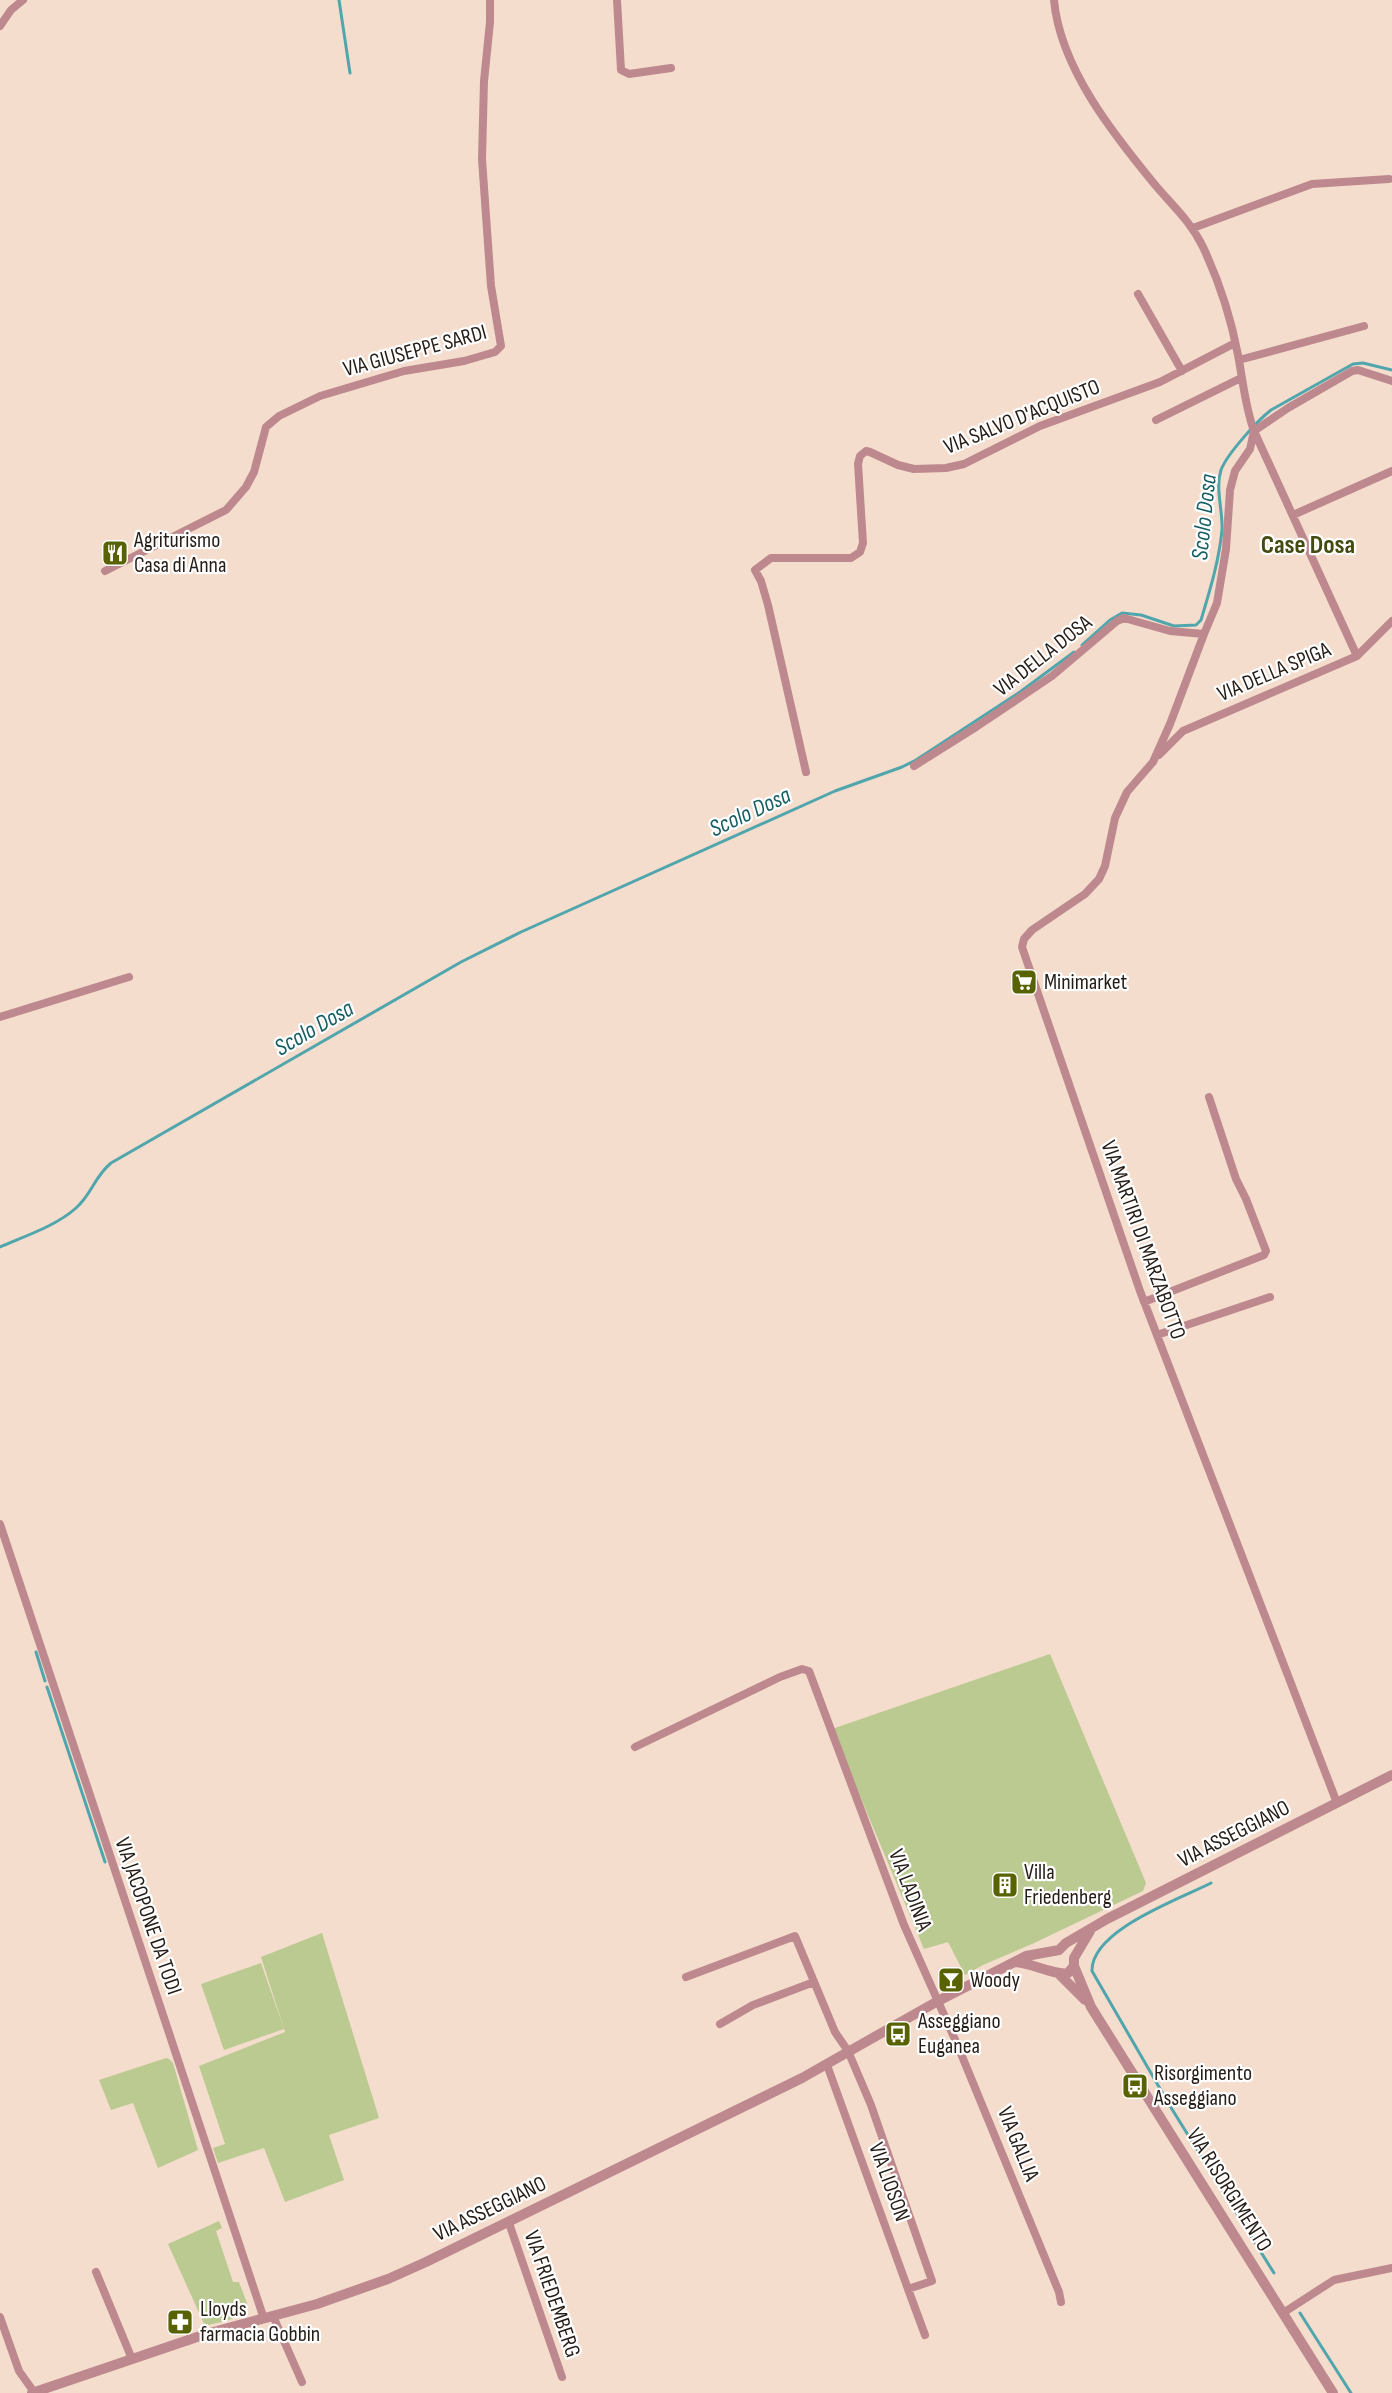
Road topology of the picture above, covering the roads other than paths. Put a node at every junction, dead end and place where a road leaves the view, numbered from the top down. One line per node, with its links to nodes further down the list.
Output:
1 (23, 0): 5 (street)
2 (490, 0): 22 (street, VIA GIUSEPPE SARDI)
3 (617, 0): 6 (street)
4 (1054, 0): 8 (street)
5 (0, 26)
6 (670, 68)
7 (1389, 179): 8 (street)
8 (1193, 228): 11 (street)
9 (1138, 294): 13 (street)
10 (1364, 326): 12 (street)
11 (1235, 343): 12 (street); 13 (street, VIA SALVO D'ACQUISTO)
12 (1239, 360): 14 (street)
13 (1182, 371): 30 (street, VIA SALVO D'ACQUISTO)
14 (1241, 378): 16 (street); 17 (street)
15 (1392, 381): 17 (street)
16 (1156, 420)
17 (1254, 431): 18 (street, VIA MARTIRI DI MARZABOTTO); 19 (street, VIA DELLA SPIGA)
18 (1250, 449): 19 (street); 24 (street, VIA MARTIRI DI MARZABOTTO)
19 (1265, 453): 21 (street, VIA DELLA SPIGA)
20 (1392, 471): 21 (street)
21 (1293, 515): 25 (street, VIA DELLA SPIGA)
22 (105, 571)
23 (1392, 621): 25 (street)
24 (1204, 634): 26 (street, VIA MARTIRI DI MARZABOTTO); 29 (street, VIA DELLA DOSA)
25 (1357, 656): 27 (street, VIA DELLA SPIGA)
26 (1170, 724): 27 (street); 28 (street, VIA MARTIRI DI MARZABOTTO)
27 (1177, 736): 28 (street, VIA DELLA SPIGA)
28 (1153, 762): 35 (street, VIA MARTIRI DI MARZABOTTO)
29 (914, 766)
30 (806, 772)
31 (129, 977): 32 (street)
32 (0, 1017)
33 (1209, 1097): 35 (street)
34 (1270, 1297): 36 (street)
35 (1144, 1302): 36 (street, VIA MARTIRI DI MARZABOTTO)
36 (1157, 1335): 40 (street, VIA MARTIRI DI MARZABOTTO)
37 (0, 1524): 60 (street, VIA JACOPONE DA TODI)
38 (635, 1748): 48 (street, VIA LADINIA)
39 (1392, 1775): 40 (street, VIA ASSEGGIANO)
40 (1337, 1803): 41 (street, VIA ASSEGGIANO)
41 (1093, 1928): 42 (street, VIA ASSEGGIANO); 44 (street)
42 (1057, 1951): 43 (street, VIA ASSEGGIANO); 44 (street); 45 (street)
43 (1014, 1962): 45 (street); 48 (street, VIA ASSEGGIANO)
44 (1074, 1962): 45 (street); 49 (street, VIA RISORGIMENTO)
45 (1057, 1973): 49 (street, VIA RISORGIMENTO)
46 (686, 1977): 47 (street)
47 (814, 1982): 50 (street); 51 (street)
48 (938, 2001): 51 (street, VIA ASSEGGIANO); 57 (street, VIA GALLIA)
49 (1091, 2007): 58 (street, VIA RISORGIMENTO)
50 (720, 2024)
51 (848, 2051): 52 (street, VIA ASSEGGIANO); 56 (street)
52 (827, 2064): 53 (street, VIA ASSEGGIANO); 56 (street, VIA LIOSON)
53 (509, 2223): 60 (street, VIA ASSEGGIANO); 63 (street, VIA FRIEDEMBERG)
54 (1392, 2268): 58 (street)
55 (96, 2272): 62 (street)
56 (908, 2289): 61 (street, VIA LIOSON)
57 (1061, 2302)
58 (1282, 2313): 66 (street, VIA RISORGIMENTO)
59 (0, 2316): 65 (street, VIA ASSEGGIANO)
60 (269, 2318): 62 (street, VIA ASSEGGIANO); 64 (street, VIA JACOPONE DA TODI)
61 (925, 2336)
62 (132, 2359): 65 (street, VIA ASSEGGIANO)
63 (562, 2377)
64 (302, 2382)
65 (33, 2393)
66 (1333, 2393)

